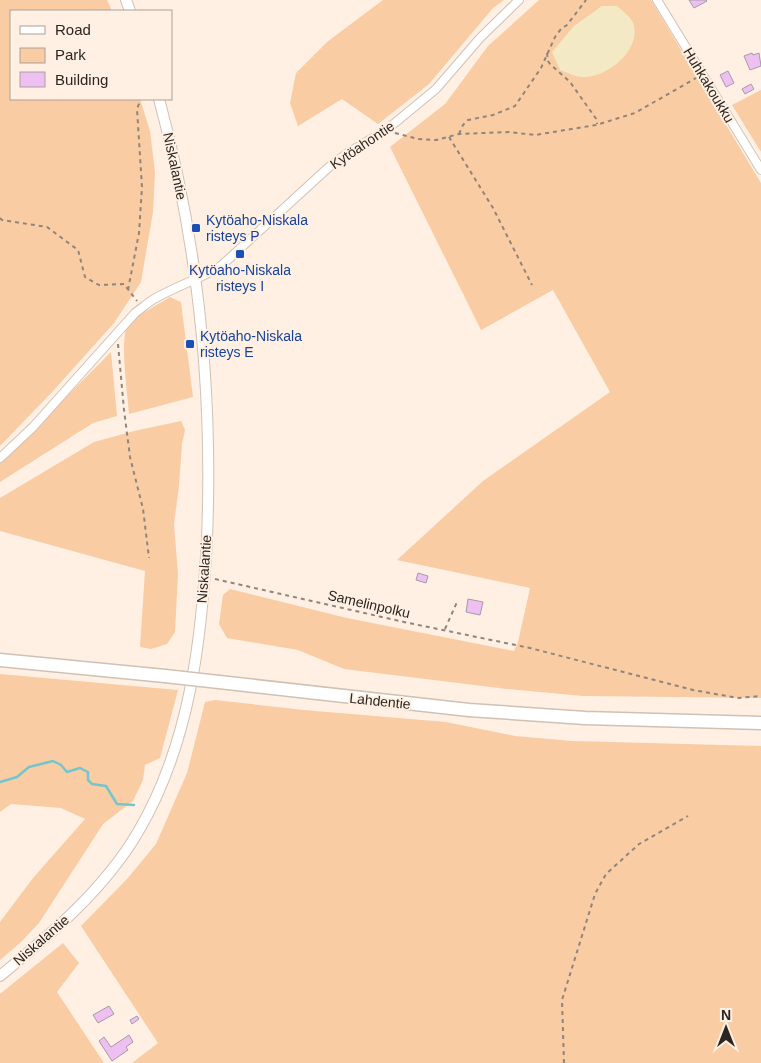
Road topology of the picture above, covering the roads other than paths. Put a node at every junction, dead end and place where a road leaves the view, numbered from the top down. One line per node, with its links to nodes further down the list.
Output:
1 (519, 0): 5 (street, Kytöahontie)
2 (657, 0): 4 (street, Huhkakoukku)
3 (159, 100): 5 (street, Niskalantie)
4 (761, 170)
5 (196, 280): 6 (street, Kytöahontie); 9 (street, Niskalantie)
6 (0, 458)
7 (0, 660): 8 (highway, Lahdentie, bridge)
8 (761, 723)
9 (0, 976)

